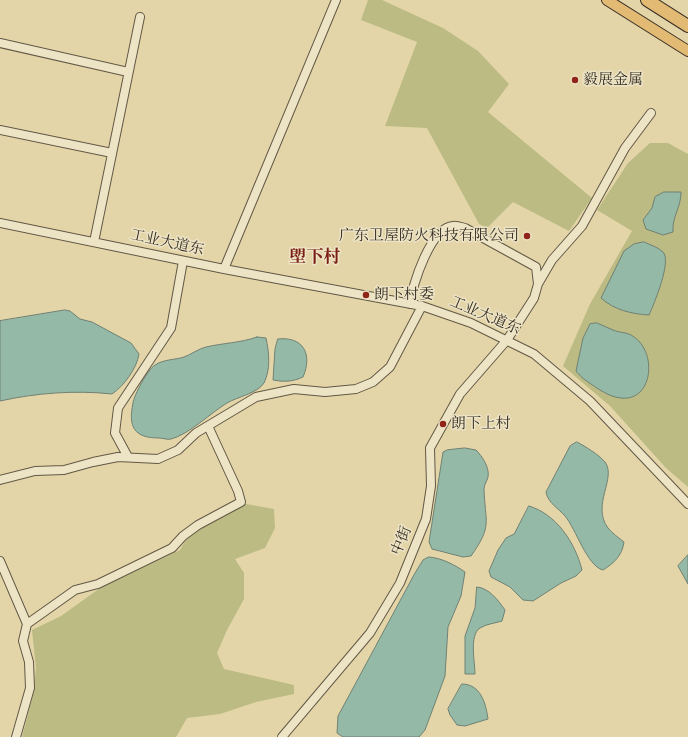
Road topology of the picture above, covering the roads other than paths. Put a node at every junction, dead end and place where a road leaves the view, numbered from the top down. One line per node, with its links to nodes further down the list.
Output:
1 (336, 0): 15 (street)
2 (607, 0): 7 (main road)
3 (647, 0): 5 (highway)
4 (140, 17): 8 (street)
5 (688, 26)
6 (0, 43): 8 (street)
7 (688, 51)
8 (128, 72): 11 (street)
9 (651, 113): 16 (street, 中街)
10 (0, 130): 11 (street)
11 (112, 153): 13 (street)
12 (0, 222): 13 (street, 工业大道东)
13 (94, 242): 14 (street, 工业大道东)
14 (183, 261): 15 (street, 工业大道东); 21 (street)
15 (224, 269): 17 (street, 工业大道东)
16 (538, 284): 17 (street); 19 (street, 中街)
17 (410, 304): 18 (street, 工业大道东)
18 (422, 306): 19 (street, 工业大道东); 20 (street)
19 (507, 340): 23 (street, 工业大道东); 27 (street, 中街)
20 (208, 426): 21 (street); 25 (street)
21 (128, 457): 22 (street)
22 (0, 480)
23 (688, 504)
24 (0, 561): 25 (street)
25 (27, 624): 26 (street)
26 (16, 737)
27 (282, 737)

